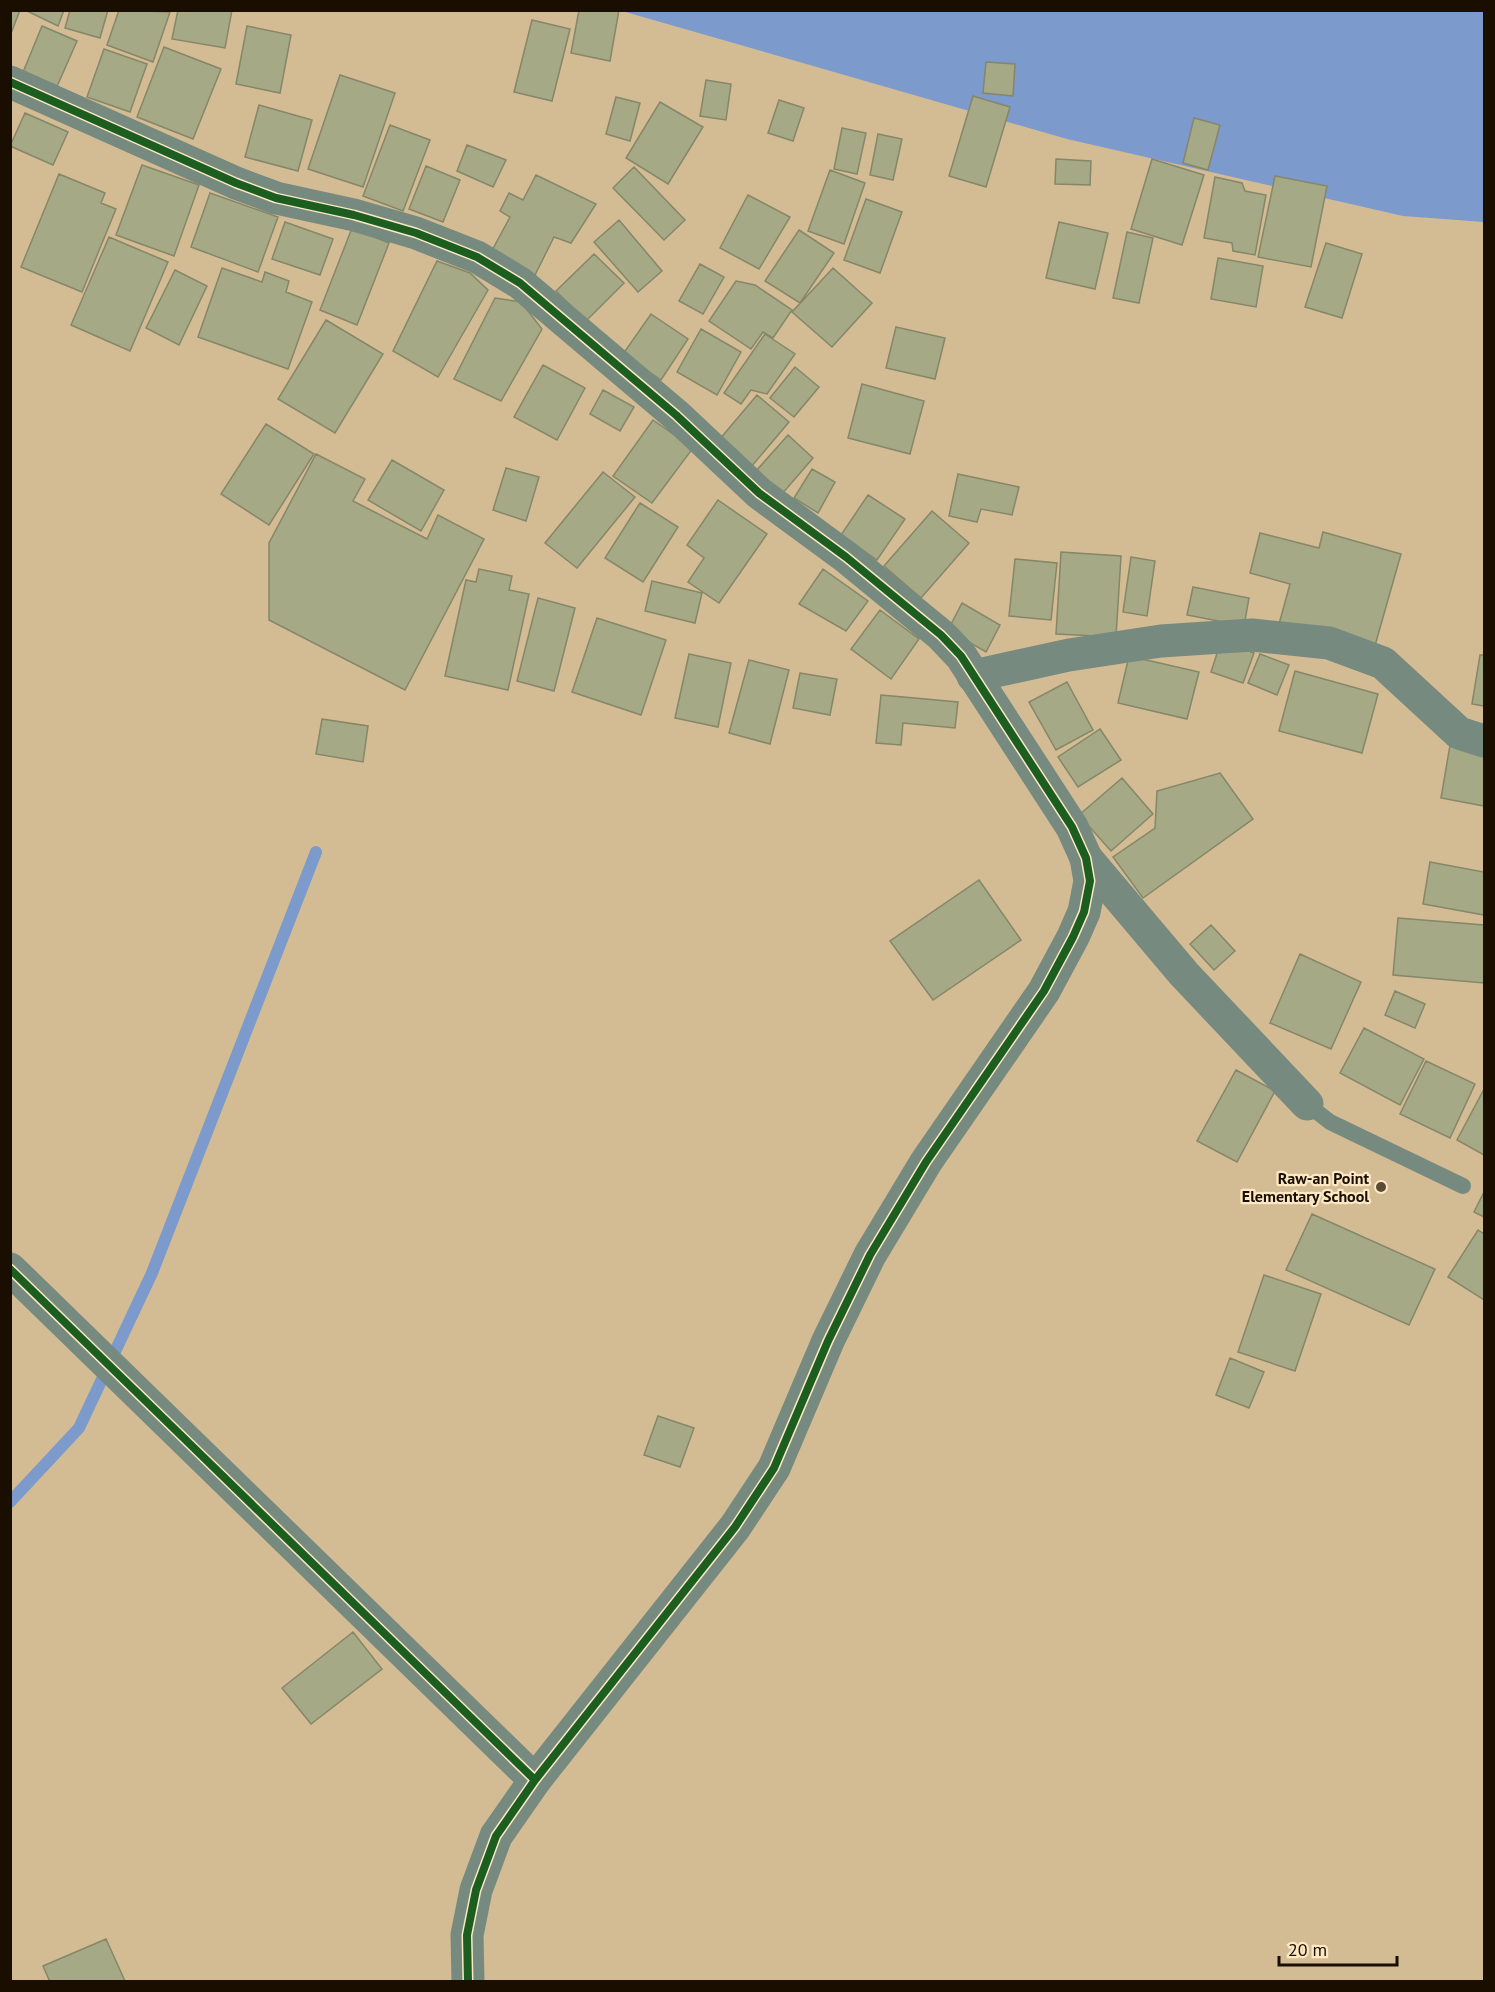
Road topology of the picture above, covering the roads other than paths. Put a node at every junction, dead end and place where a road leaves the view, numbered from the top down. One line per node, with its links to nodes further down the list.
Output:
1 (10, 82): 2 (street)
2 (973, 676): 3 (street); 4 (street)
3 (1485, 741)
4 (1086, 858): 5 (street); 8 (street)
5 (1307, 1104): 6 (lane)
6 (1463, 1186)
7 (10, 1269): 8 (street)
8 (535, 1780): 9 (street)
9 (468, 1982)

